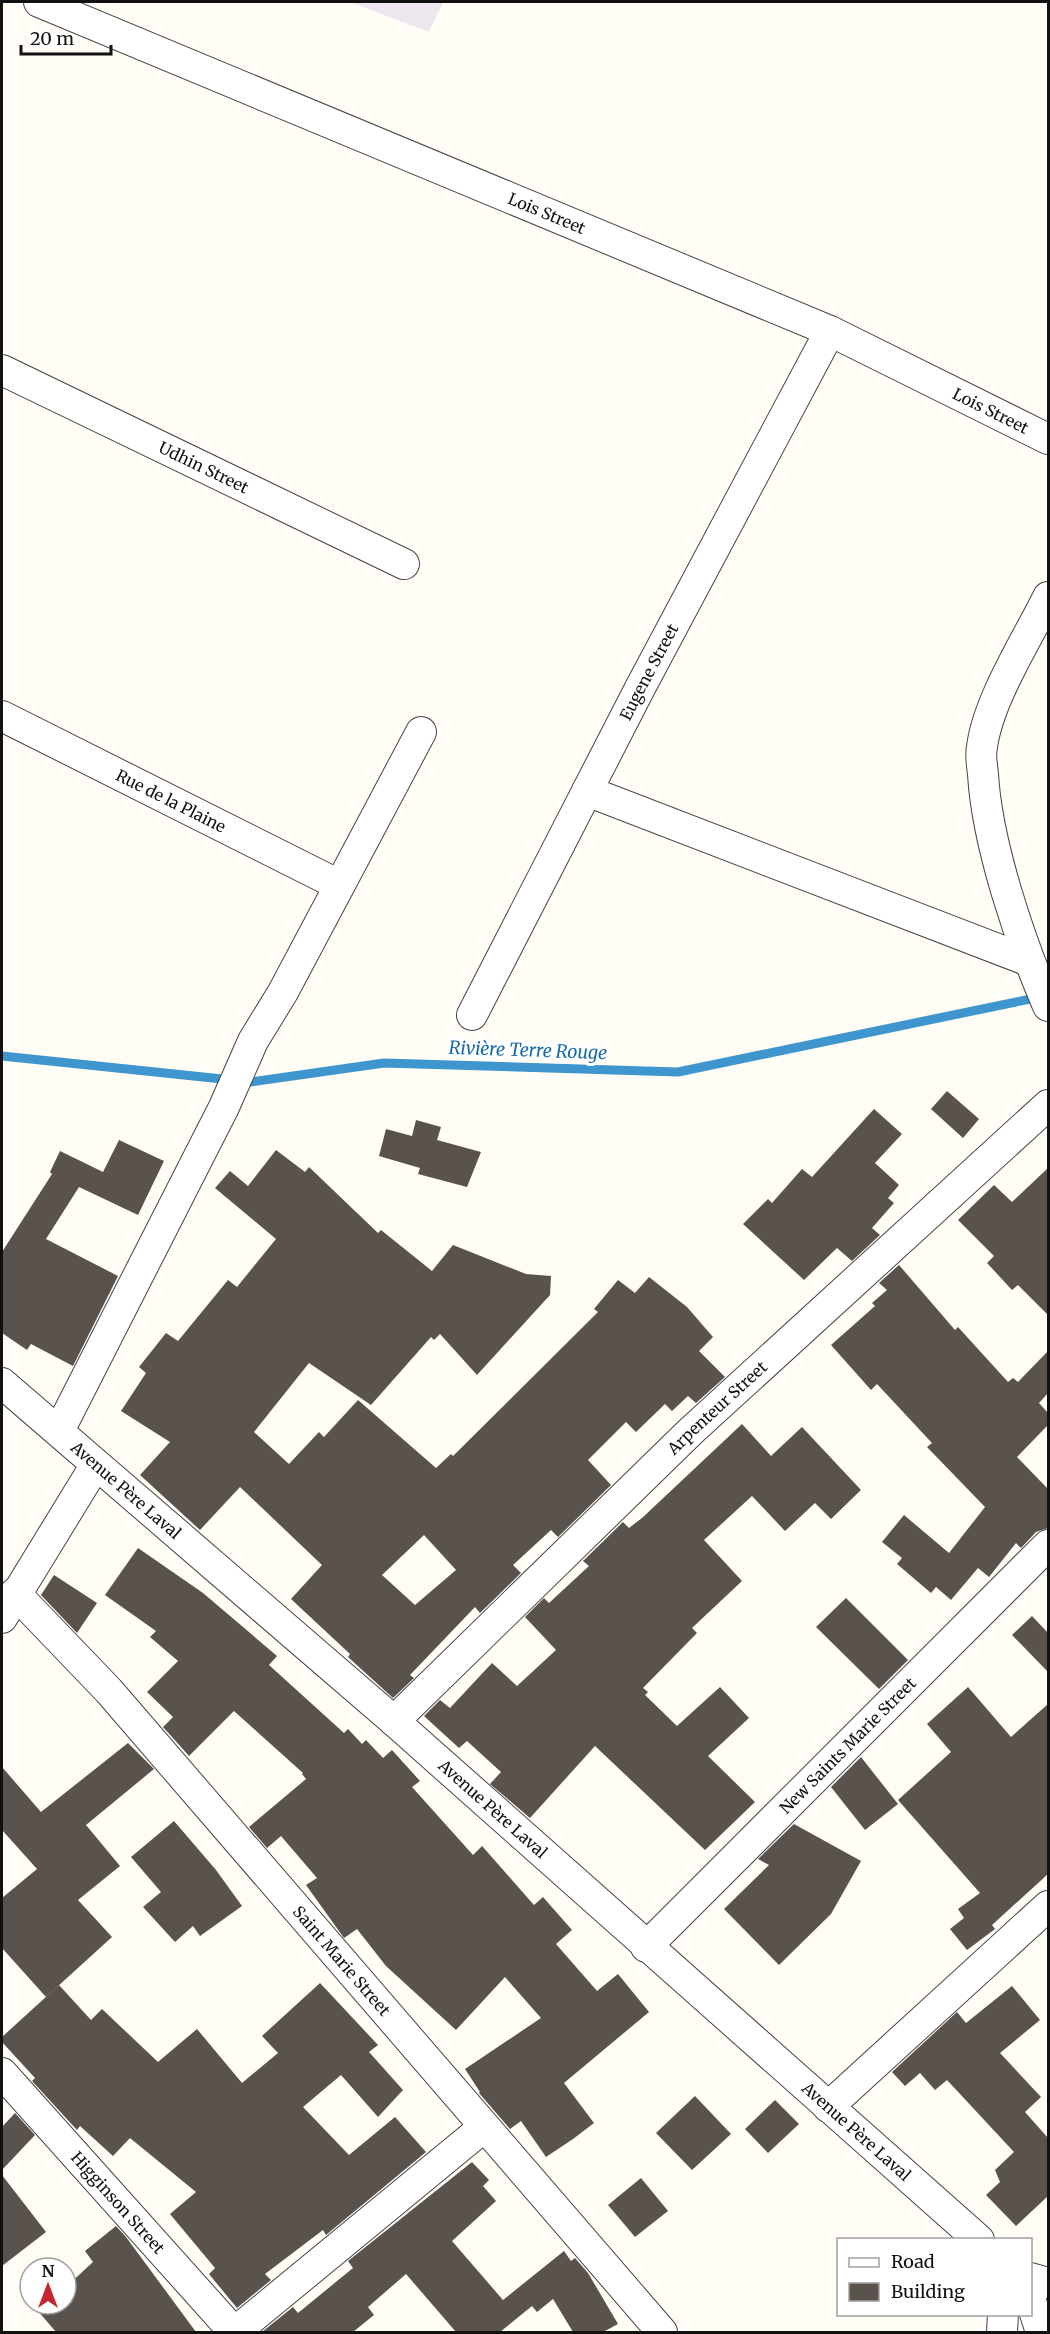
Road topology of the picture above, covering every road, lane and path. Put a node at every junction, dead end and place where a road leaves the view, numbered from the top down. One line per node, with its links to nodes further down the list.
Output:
1 (39, 2): 2 (street, Lois Street)
2 (830, 331): 4 (street, Lois Street); 9 (street, Eugene Street)
3 (2, 370): 5 (street, Udhin Street)
4 (1048, 439)
5 (404, 564)
6 (1048, 597): 11 (street)
7 (2, 716): 10 (street, Rue de la Plaine)
8 (421, 732): 10 (street)
9 (587, 791): 11 (street); 12 (street, Eugene Street)
10 (339, 885): 15 (street)
11 (1039, 984)
12 (472, 1015)
13 (1048, 1105): 19 (street, Arpenteur Street)
14 (2, 1383): 15 (street, Avenue Père Laval)
15 (60, 1431): 16 (street, Avenue Père Laval)
16 (95, 1466): 18 (street); 19 (street, Avenue Père Laval)
17 (1048, 1545): 21 (street, New Saints Marie Street)
18 (8, 1606): 24 (street, Saint Marie Street)
19 (394, 1721): 21 (street, Avenue Père Laval)
20 (1048, 1906): 23 (street)
21 (646, 1947): 23 (street, Avenue Père Laval)
22 (2, 2073): 29 (street, Higginson Street)
23 (828, 2107): 25 (street, Avenue Père Laval)
24 (484, 2127): 29 (street); 30 (street, Saint Marie Street)
25 (978, 2238)
26 (1032, 2279): 27 (street)
27 (1048, 2283)
28 (1003, 2316): 31 (street)
29 (234, 2332)
30 (662, 2332)
31 (1002, 2332)

